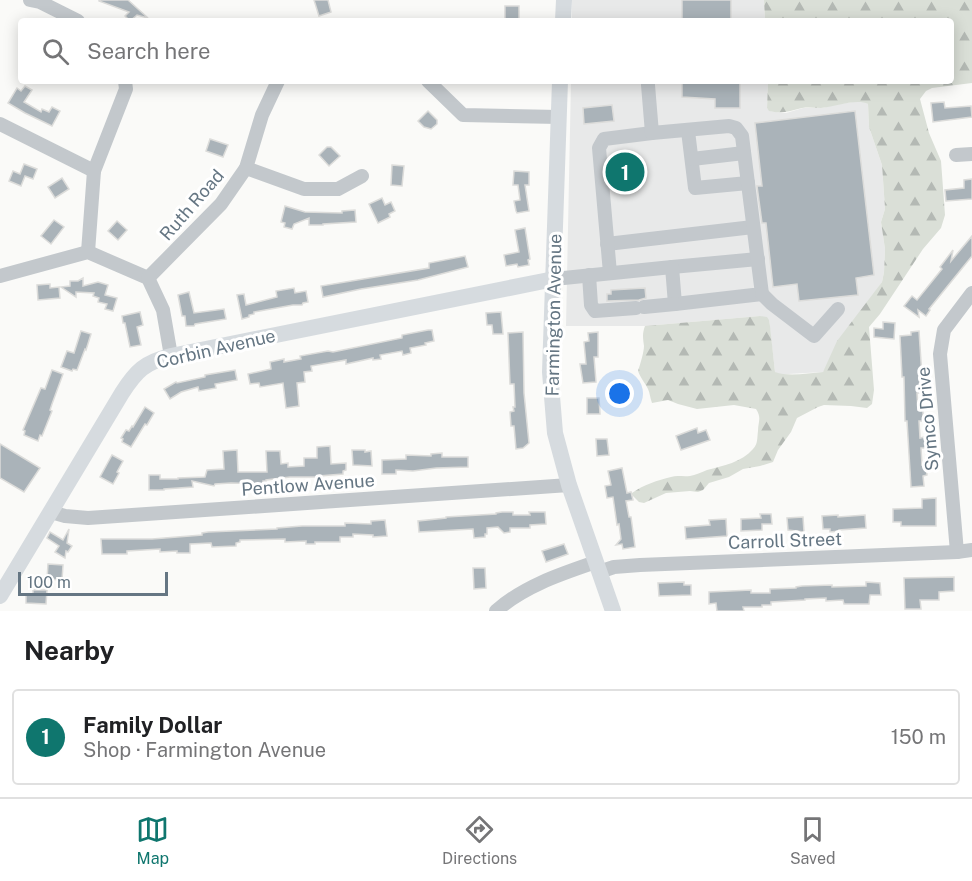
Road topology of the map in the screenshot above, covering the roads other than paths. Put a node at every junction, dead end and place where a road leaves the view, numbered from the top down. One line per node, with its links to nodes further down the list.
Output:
1 (564, 0): 4 (main road)
2 (37, 1): 3 (street)
3 (72, 18)
4 (563, 18)
5 (125, 84): 19 (street)
6 (277, 84): 18 (street, Ruth Road)
7 (431, 84): 10 (street)
8 (560, 84): 10 (main road, Farmington Avenue)
9 (648, 86): 13 (street)
10 (559, 117): 31 (main road, Farmington Avenue)
11 (0, 124): 19 (street)
12 (688, 130): 13 (street); 14 (street); 17 (street)
13 (652, 133): 23 (street)
14 (744, 153): 17 (street); 21 (street)
15 (972, 154): 16 (street)
16 (956, 155)
17 (692, 159): 21 (street)
18 (246, 168): 20 (street); 30 (street, Ruth Road)
19 (94, 171): 24 (street)
20 (362, 177)
21 (748, 183): 22 (street)
22 (753, 227): 23 (street); 25 (street)
23 (607, 244): 27 (street)
24 (88, 252): 29 (street); 30 (street)
25 (758, 259): 26 (street); 33 (street)
26 (672, 267): 27 (street); 34 (street)
27 (610, 273): 28 (street)
28 (588, 275): 31 (street); 34 (street)
29 (0, 276)
30 (148, 278): 37 (street)
31 (554, 279): 37 (main road, Corbin Avenue); 38 (main road, Farmington Avenue)
32 (972, 293): 36 (street, Symco Drive)
33 (762, 294): 34 (street); 35 (street)
34 (675, 304)
35 (838, 309)
36 (967, 311): 41 (street, Symco Drive)
37 (171, 356): 39 (main road, Corbin Avenue)
38 (569, 485): 39 (street, Pentlow Avenue); 42 (main road, Farmington Avenue)
39 (51, 512): 43 (main road, Corbin Avenue)
40 (972, 550): 41 (street, Carroll Street)
41 (957, 552): 42 (street, Carroll Street)
42 (597, 567): 44 (street, Carroll Street); 45 (main road, Farmington Avenue)
43 (0, 596)
44 (496, 611)
45 (613, 611)

